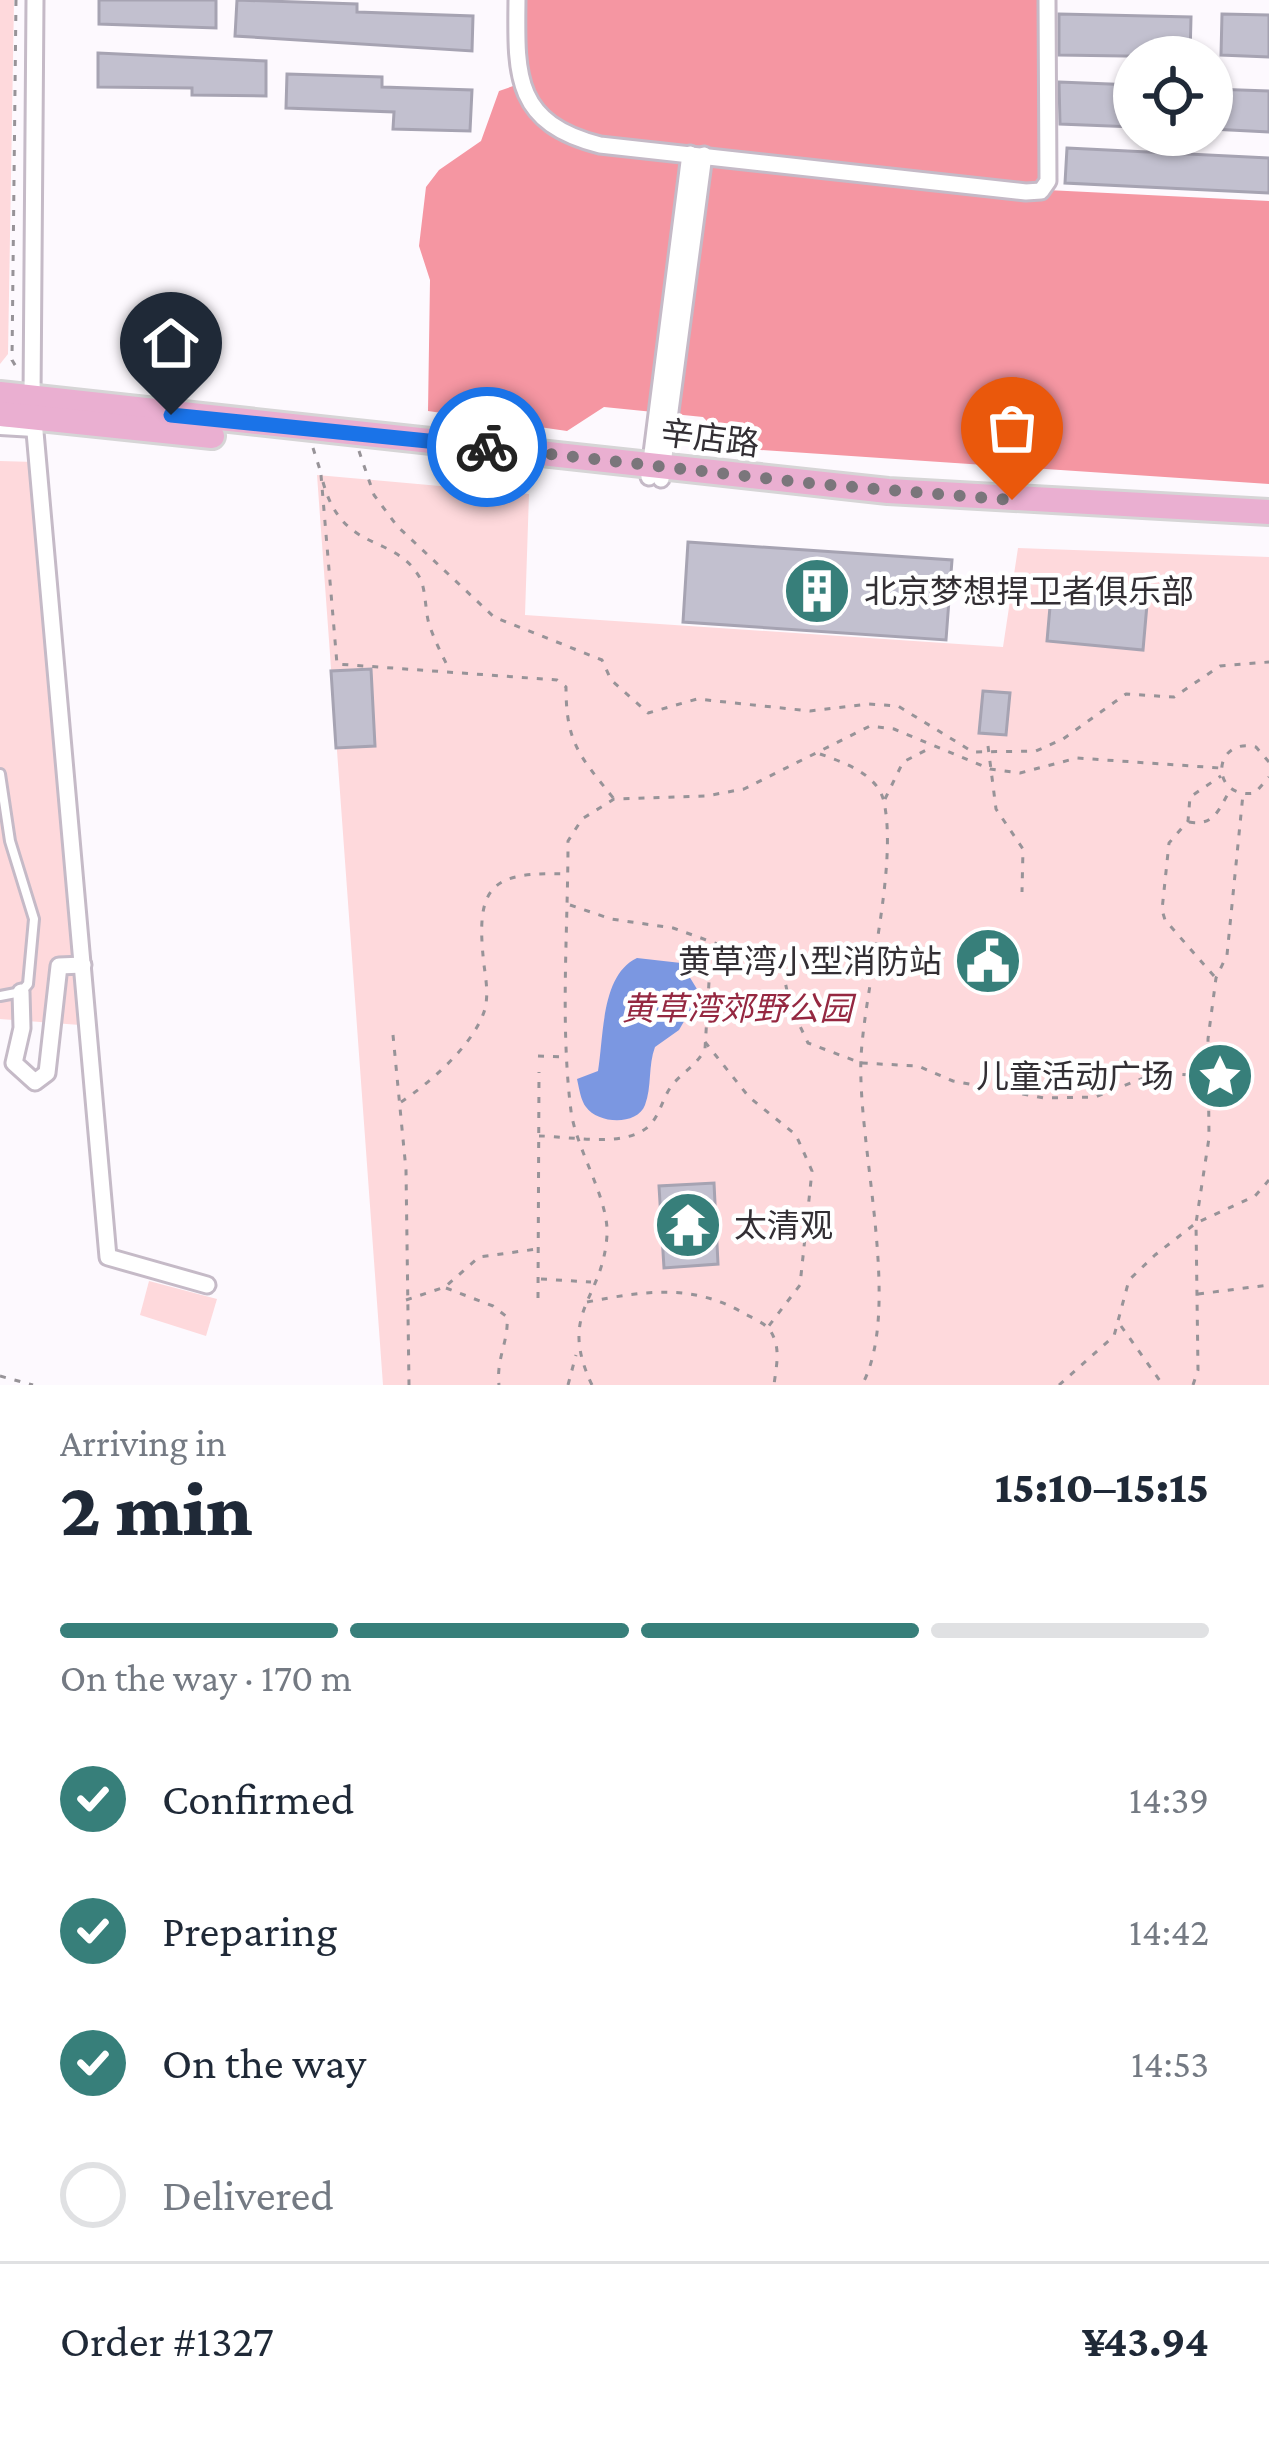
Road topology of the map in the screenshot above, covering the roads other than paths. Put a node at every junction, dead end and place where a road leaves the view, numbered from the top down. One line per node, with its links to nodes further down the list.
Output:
1 (35, 0): 7 (street)
2 (517, 0): 4 (street)
3 (1047, 0): 4 (street)
4 (697, 154): 9 (street)
5 (0, 394): 7 (main road, 辛店路)
6 (0, 414): 7 (main road, 辛店路)
7 (34, 416): 8 (lane); 9 (main road, 辛店路); 9 (main road, 辛店路); 13 (street)
8 (0, 430)
9 (656, 471): 10 (main road, 辛店路); 11 (main road, 辛店路)
10 (1269, 512)
11 (1269, 529)
12 (0, 774): 14 (lane)
13 (83, 965): 14 (street); 16 (street)
14 (21, 992): 15 (lane)
15 (0, 996)
16 (207, 1285)

